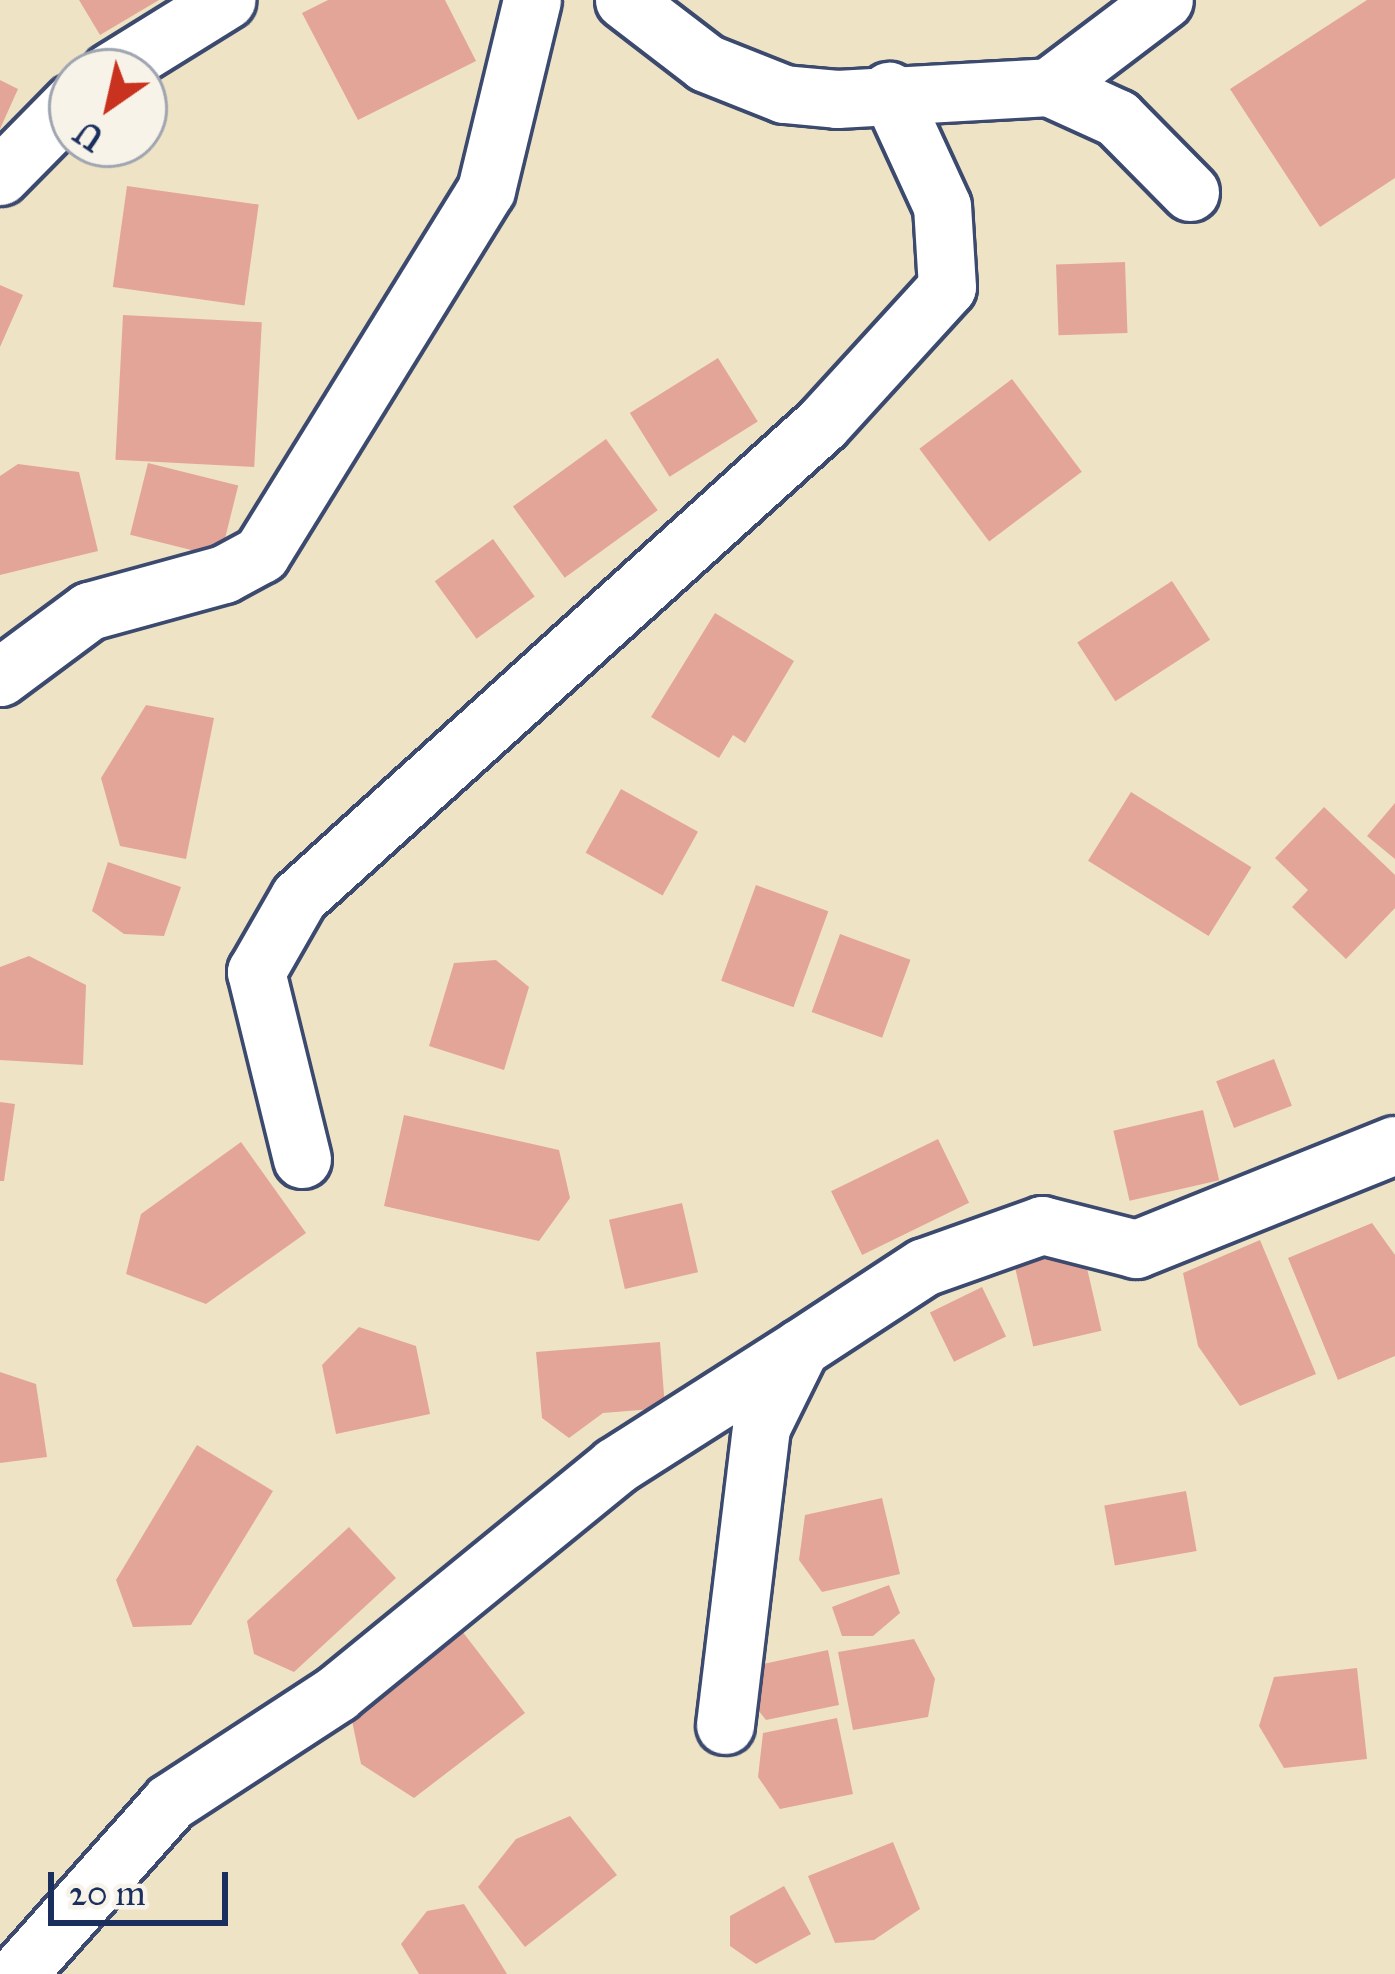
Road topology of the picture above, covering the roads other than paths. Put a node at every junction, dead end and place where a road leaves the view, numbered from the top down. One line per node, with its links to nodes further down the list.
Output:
1 (226, 0): 5 (street)
2 (532, 0): 11 (street)
3 (624, 0): 7 (street)
4 (1163, 0): 6 (street)
5 (149, 48)
6 (1049, 86): 7 (street); 10 (street)
7 (889, 91): 13 (street)
8 (48, 127): 9 (street)
9 (0, 176)
10 (1190, 192)
11 (0, 677)
12 (1395, 1145): 14 (street)
13 (302, 1159)
14 (800, 1348): 15 (street); 16 (street)
15 (725, 1725)
16 (17, 1974)

